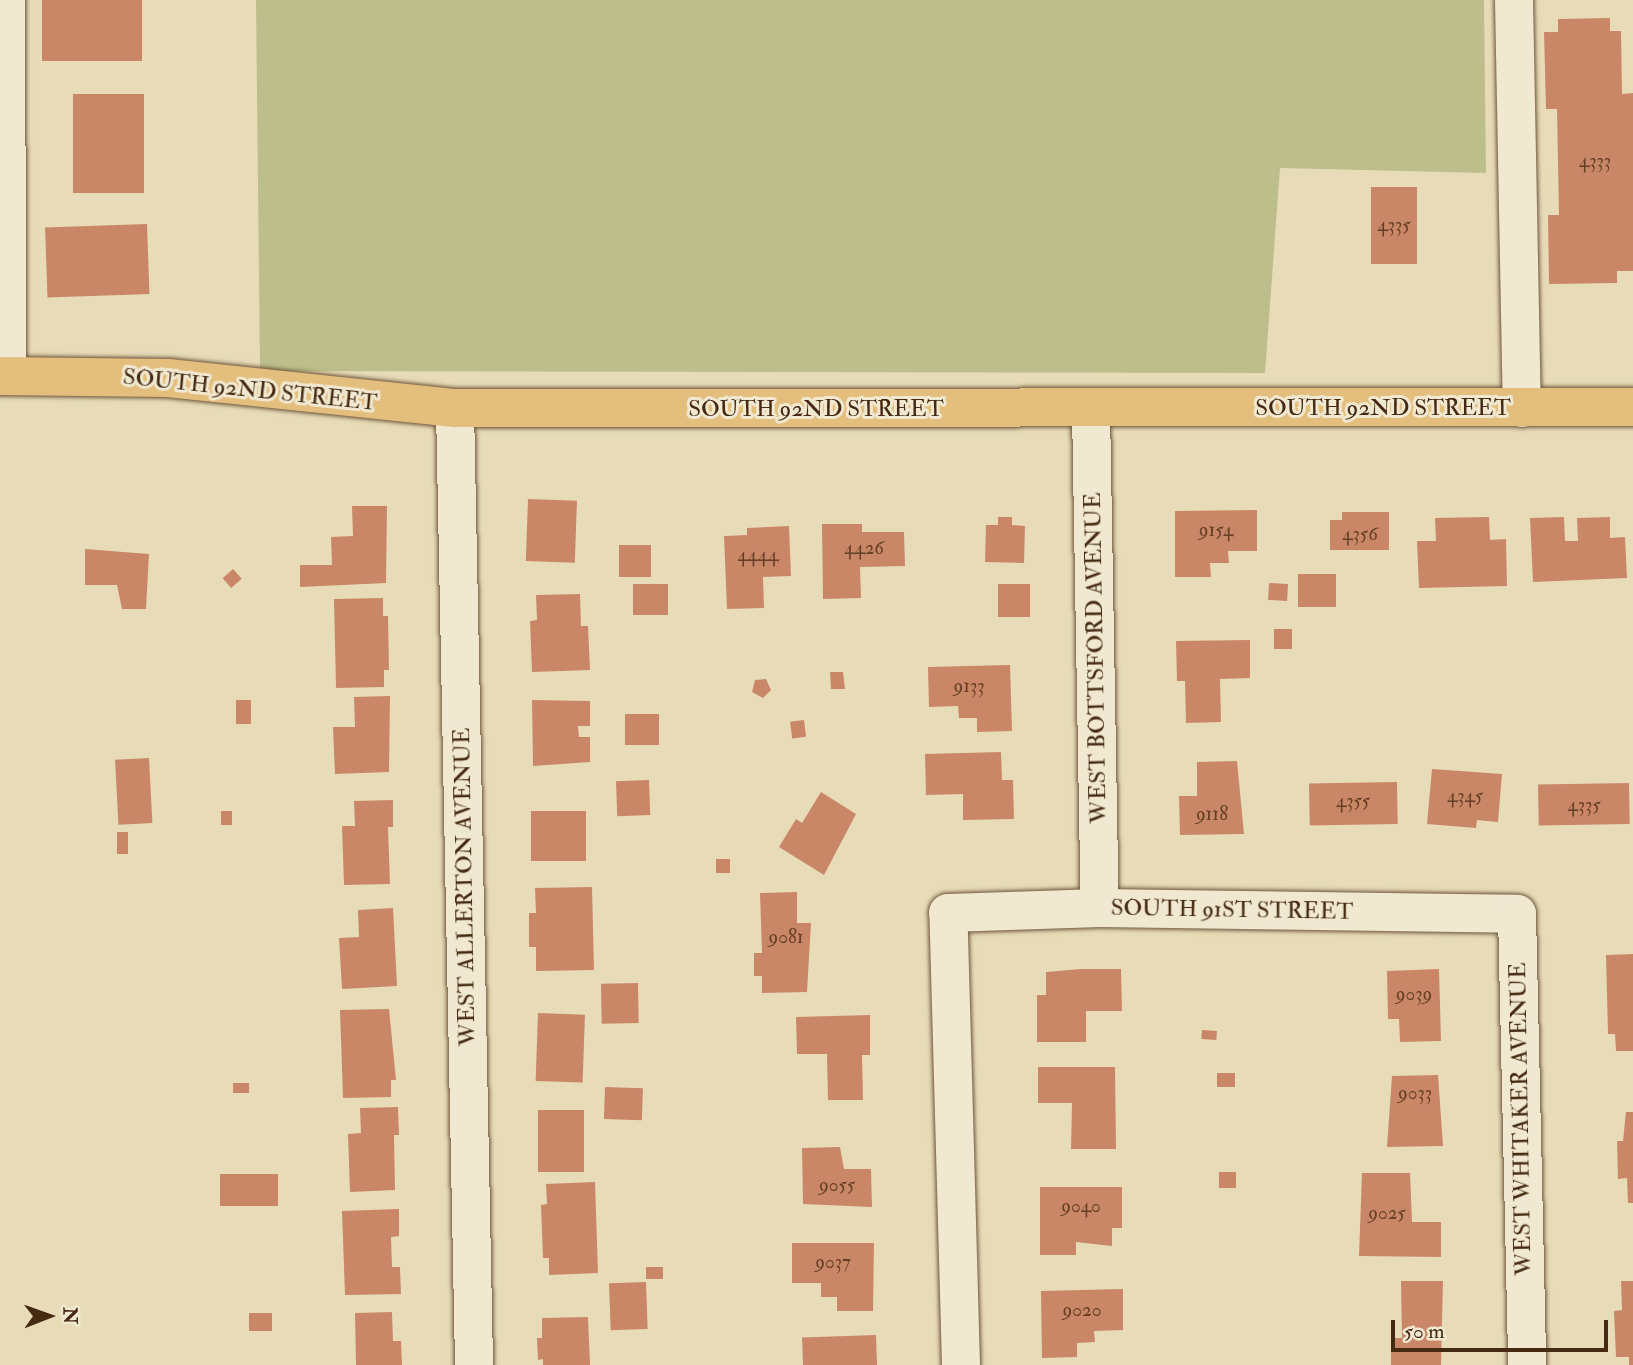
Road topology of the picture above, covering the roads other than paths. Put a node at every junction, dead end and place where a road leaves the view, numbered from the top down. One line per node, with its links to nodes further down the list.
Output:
1 (6, 0): 3 (street)
2 (1514, 0): 6 (street)
3 (3, 376): 5 (main road, SOUTH 92ND STREET)
4 (1633, 407): 6 (main road, SOUTH 92ND STREET)
5 (455, 408): 7 (main road, SOUTH 92ND STREET); 10 (street, WEST ALLERTON AVENUE)
6 (1522, 408): 7 (main road, SOUTH 92ND STREET)
7 (1091, 409): 8 (street, WEST BOTTSFORD AVENUE)
8 (1100, 908): 9 (street, SOUTH 91ST STREET); 11 (street, SOUTH 91ST STREET)
9 (1517, 914): 12 (street, WEST WHITAKER AVENUE)
10 (474, 1365)
11 (961, 1365)
12 (1527, 1365)

